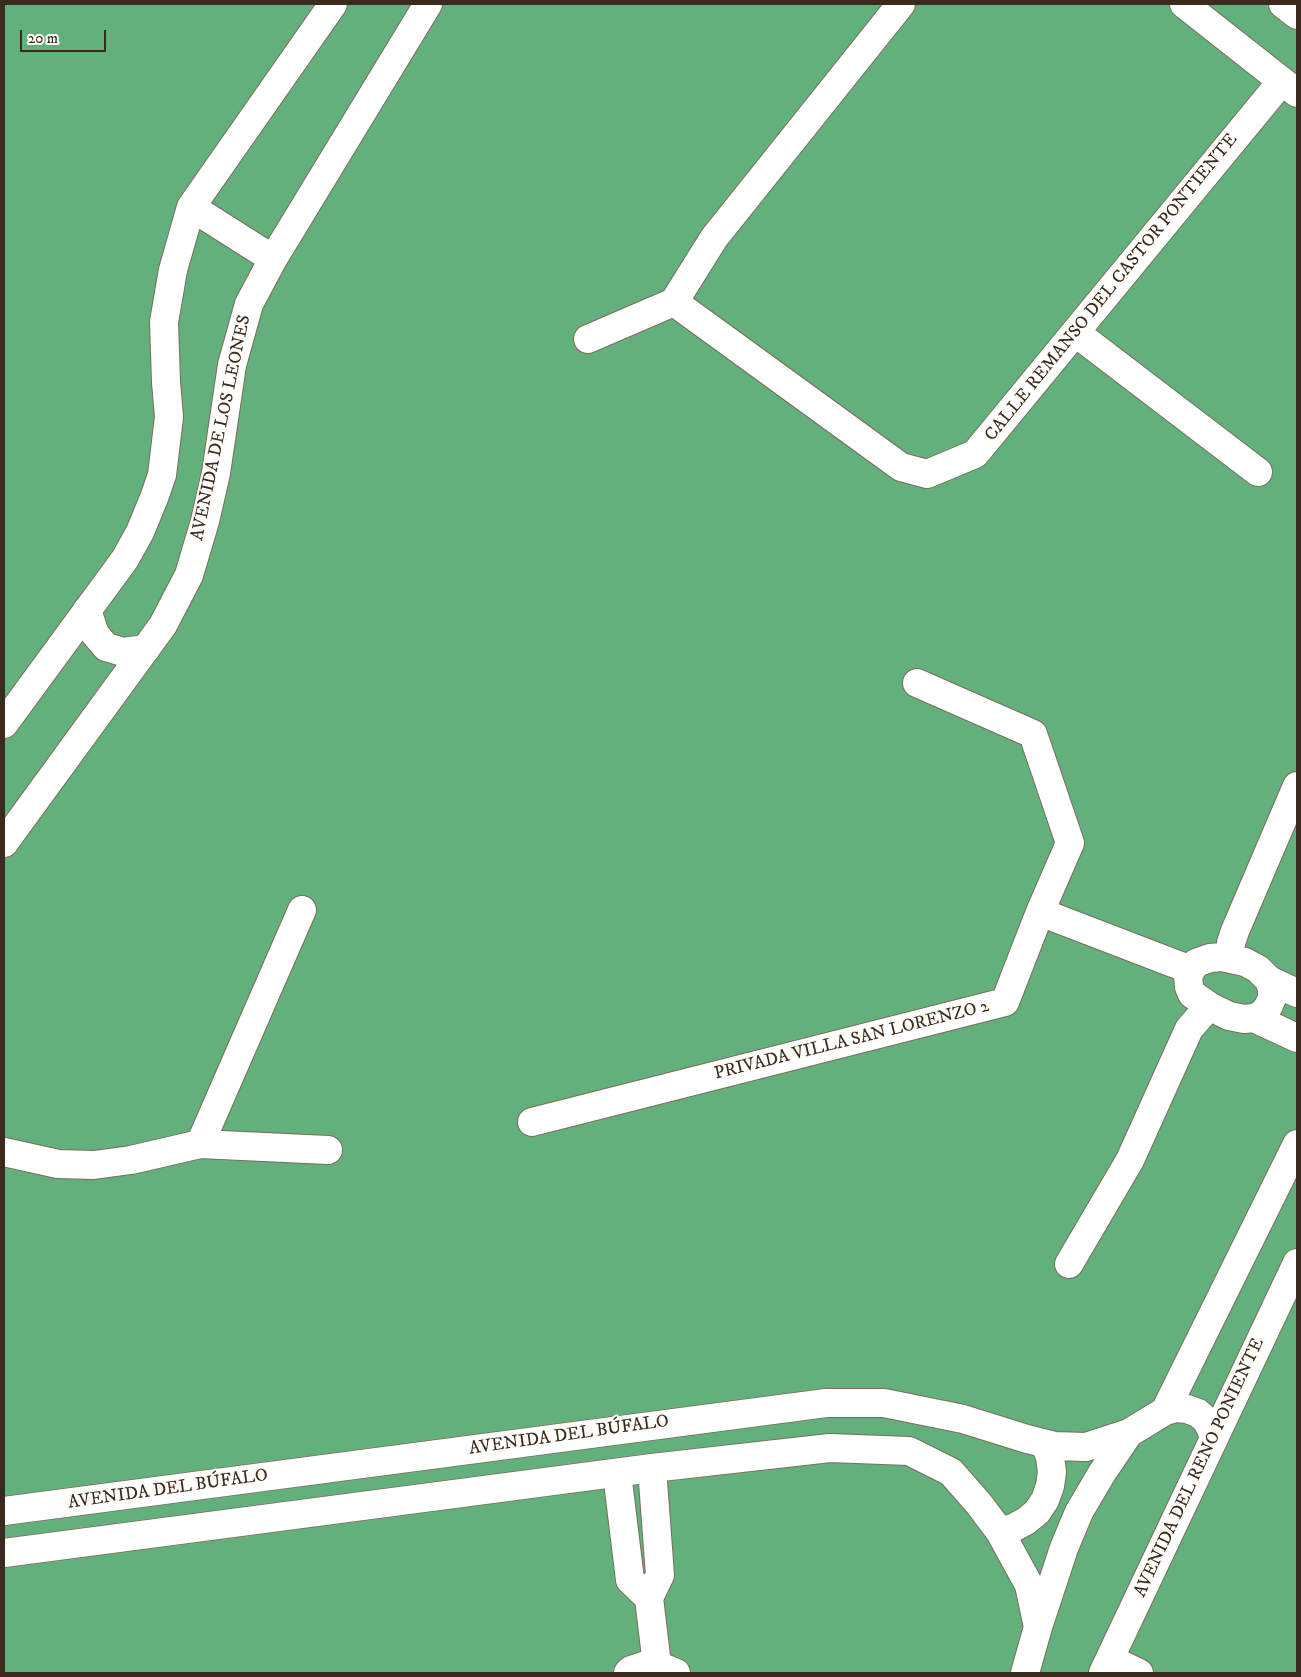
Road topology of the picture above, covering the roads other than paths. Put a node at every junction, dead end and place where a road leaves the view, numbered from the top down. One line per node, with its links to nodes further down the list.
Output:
1 (333, 4): 8 (street)
2 (428, 4): 9 (street, AVENIDA DE LOS LEONES)
3 (901, 4): 10 (street)
4 (1184, 4): 7 (street)
5 (1283, 4): 6 (street)
6 (1297, 15)
7 (1290, 87): 11 (street, CALLE REMANSO DEL CASTOR PONTIENTE)
8 (191, 207): 9 (street); 14 (street)
9 (273, 259): 15 (street, AVENIDA DE LOS LEONES)
10 (674, 302): 11 (street, CALLE REMANSO DEL CASTOR PONTIENTE); 12 (street)
11 (1076, 333): 13 (street)
12 (588, 339)
13 (1258, 472)
14 (87, 610): 15 (street); 17 (street)
15 (146, 648): 19 (street, AVENIDA DE LOS LEONES)
16 (917, 684): 21 (street, PRIVADA VILLA SAN LORENZO 2)
17 (4, 724)
18 (1297, 786): 22 (street)
19 (4, 843)
20 (302, 910): 30 (street)
21 (1040, 912): 23 (street); 29 (street, PRIVADA VILLA SAN LORENZO 2)
22 (1229, 958): 23 (street); 24 (street)
23 (1191, 970): 26 (street)
24 (1269, 980): 25 (street); 27 (street)
25 (1297, 993)
26 (1209, 1006): 27 (street); 35 (street)
27 (1254, 1018): 28 (street)
28 (1297, 1038)
29 (532, 1122)
30 (200, 1144): 32 (street); 33 (street)
31 (1297, 1144): 36 (street)
32 (328, 1150)
33 (4, 1152)
34 (1297, 1263): 38 (street, AVENIDA DEL RENO PONIENTE)
35 (1068, 1264)
36 (1165, 1411): 37 (street); 38 (street)
37 (1129, 1433): 39 (street, AVENIDA DEL BÚFALO); 46 (street)
38 (1214, 1439): 47 (street, AVENIDA DEL RENO PONIENTE)
39 (1045, 1444): 42 (street, AVENIDA DEL BÚFALO); 43 (street)
40 (652, 1468): 41 (street); 43 (street); 45 (street)
41 (617, 1473): 44 (street); 45 (street)
42 (4, 1511)
43 (1000, 1532): 46 (street)
44 (4, 1553)
45 (649, 1598): 48 (street)
46 (1038, 1627): 50 (street)
47 (1106, 1666): 51 (street)
48 (667, 1669): 49 (street)
49 (628, 1673)
50 (1025, 1673)
51 (1139, 1673)

